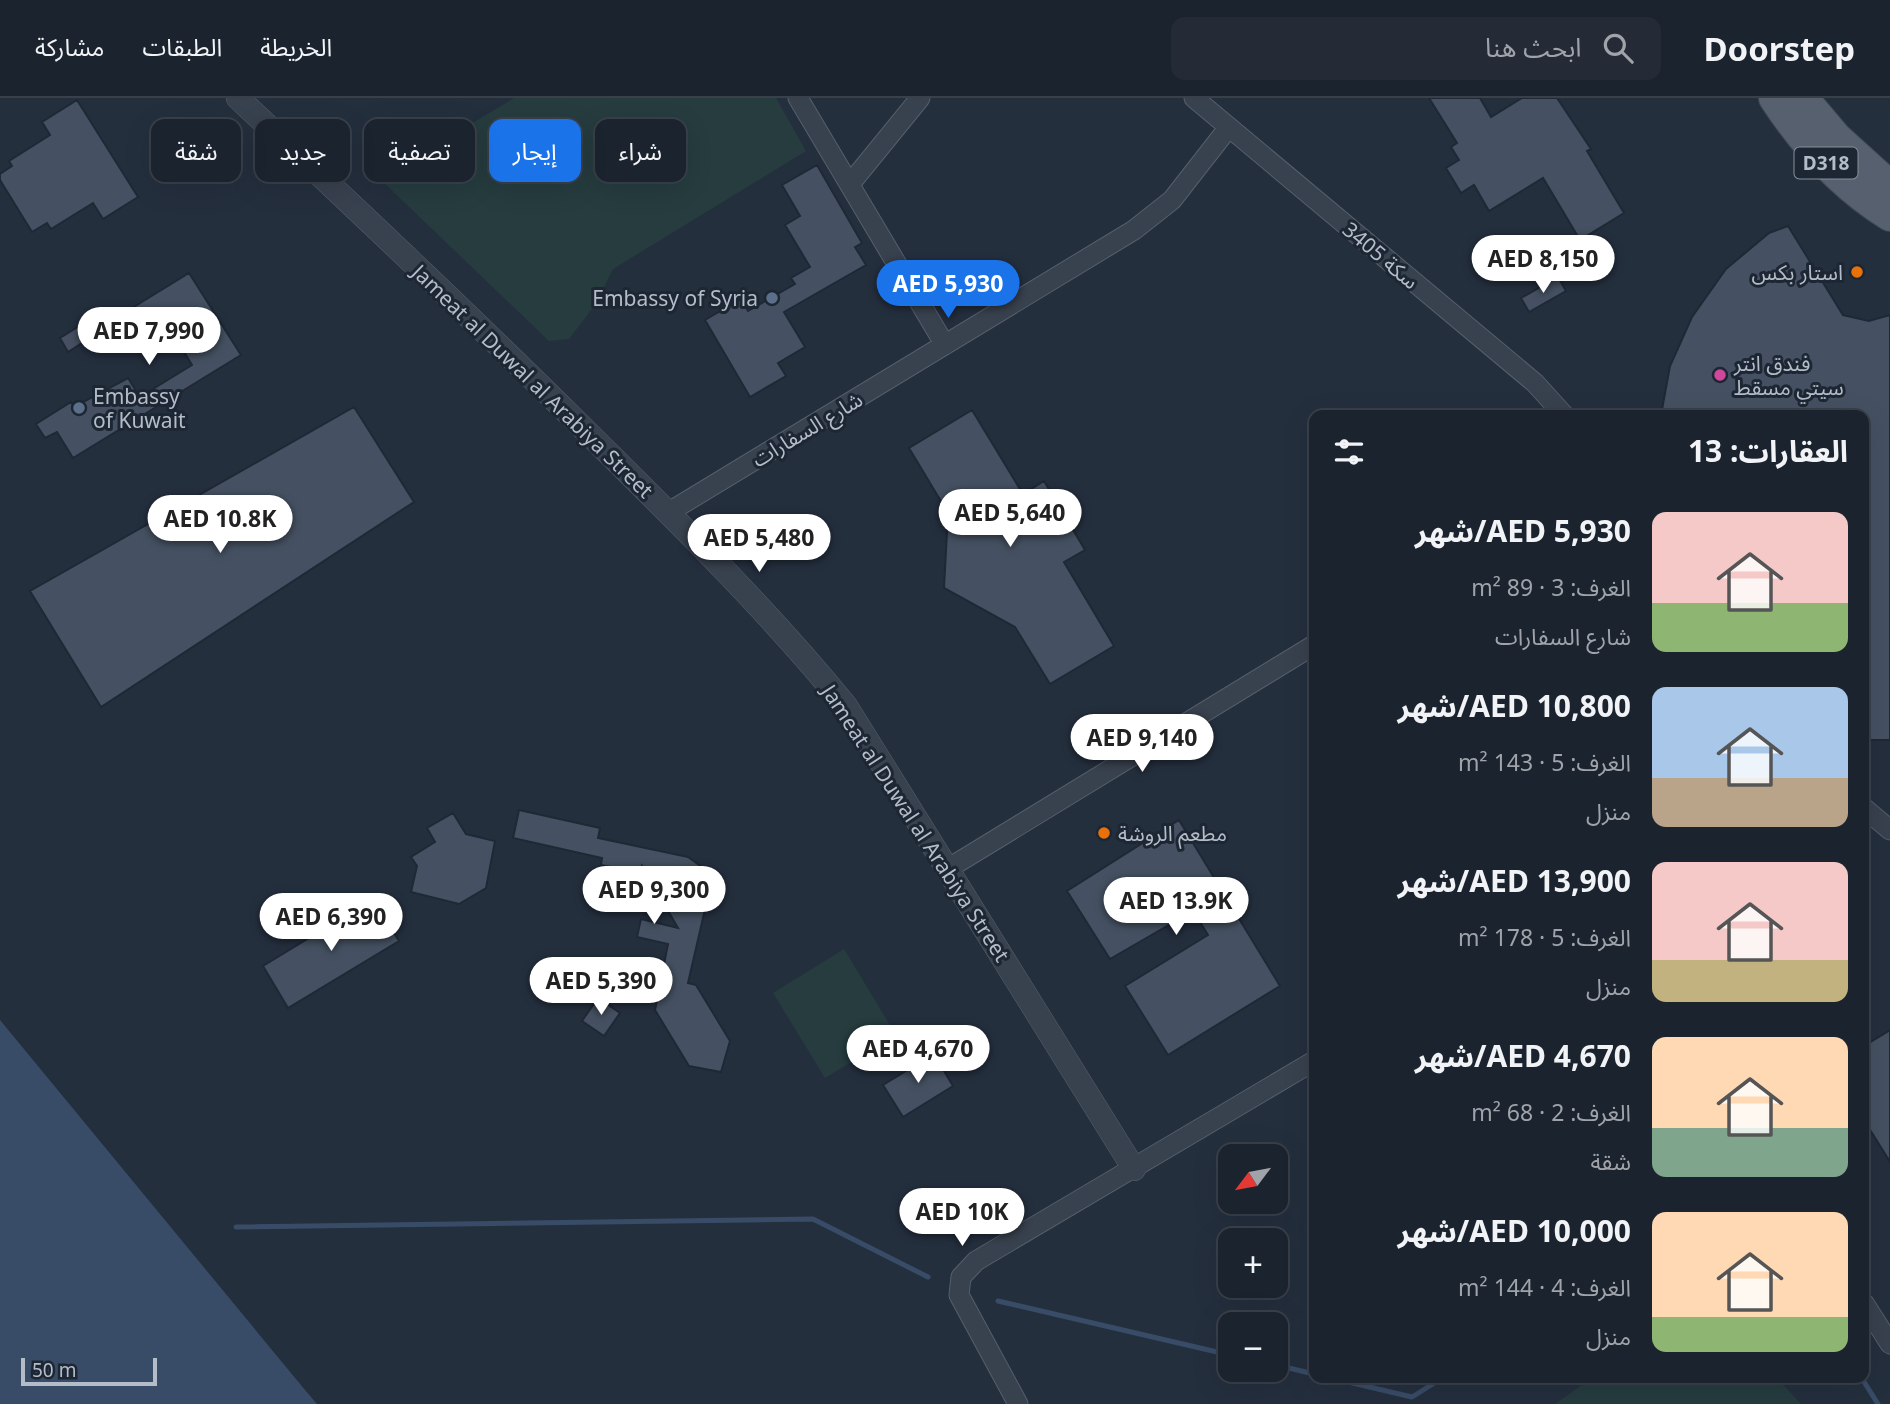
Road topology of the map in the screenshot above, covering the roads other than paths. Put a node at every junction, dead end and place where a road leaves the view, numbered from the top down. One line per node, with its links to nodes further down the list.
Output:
1 (238, 98): 13 (street, Jameat al Duwal al Arabiya Street)
2 (798, 98): 8 (street)
3 (920, 98): 8 (street)
4 (1195, 98): 7 (street, سكة 3405)
5 (1774, 98): 10 (main road, D318)
6 (1803, 98): 9 (main road, D318)
7 (1229, 127): 11 (street, شارع السفارات); 12 (street, سكة 3405)
8 (850, 184): 11 (street)
9 (1890, 186)
10 (1890, 216)
11 (945, 345): 13 (street, شارع السفارات)
12 (1559, 410)
13 (669, 512): 17 (street, Jameat al Duwal al Arabiya Street)
14 (1309, 648): 17 (street)
15 (1869, 812): 16 (street)
16 (1890, 830)
17 (949, 869): 19 (street, Jameat al Duwal al Arabiya Street)
18 (1309, 1064): 19 (street)
19 (1134, 1169): 22 (street)
20 (1869, 1311): 21 (street)
21 (1890, 1344)
22 (1018, 1404)

